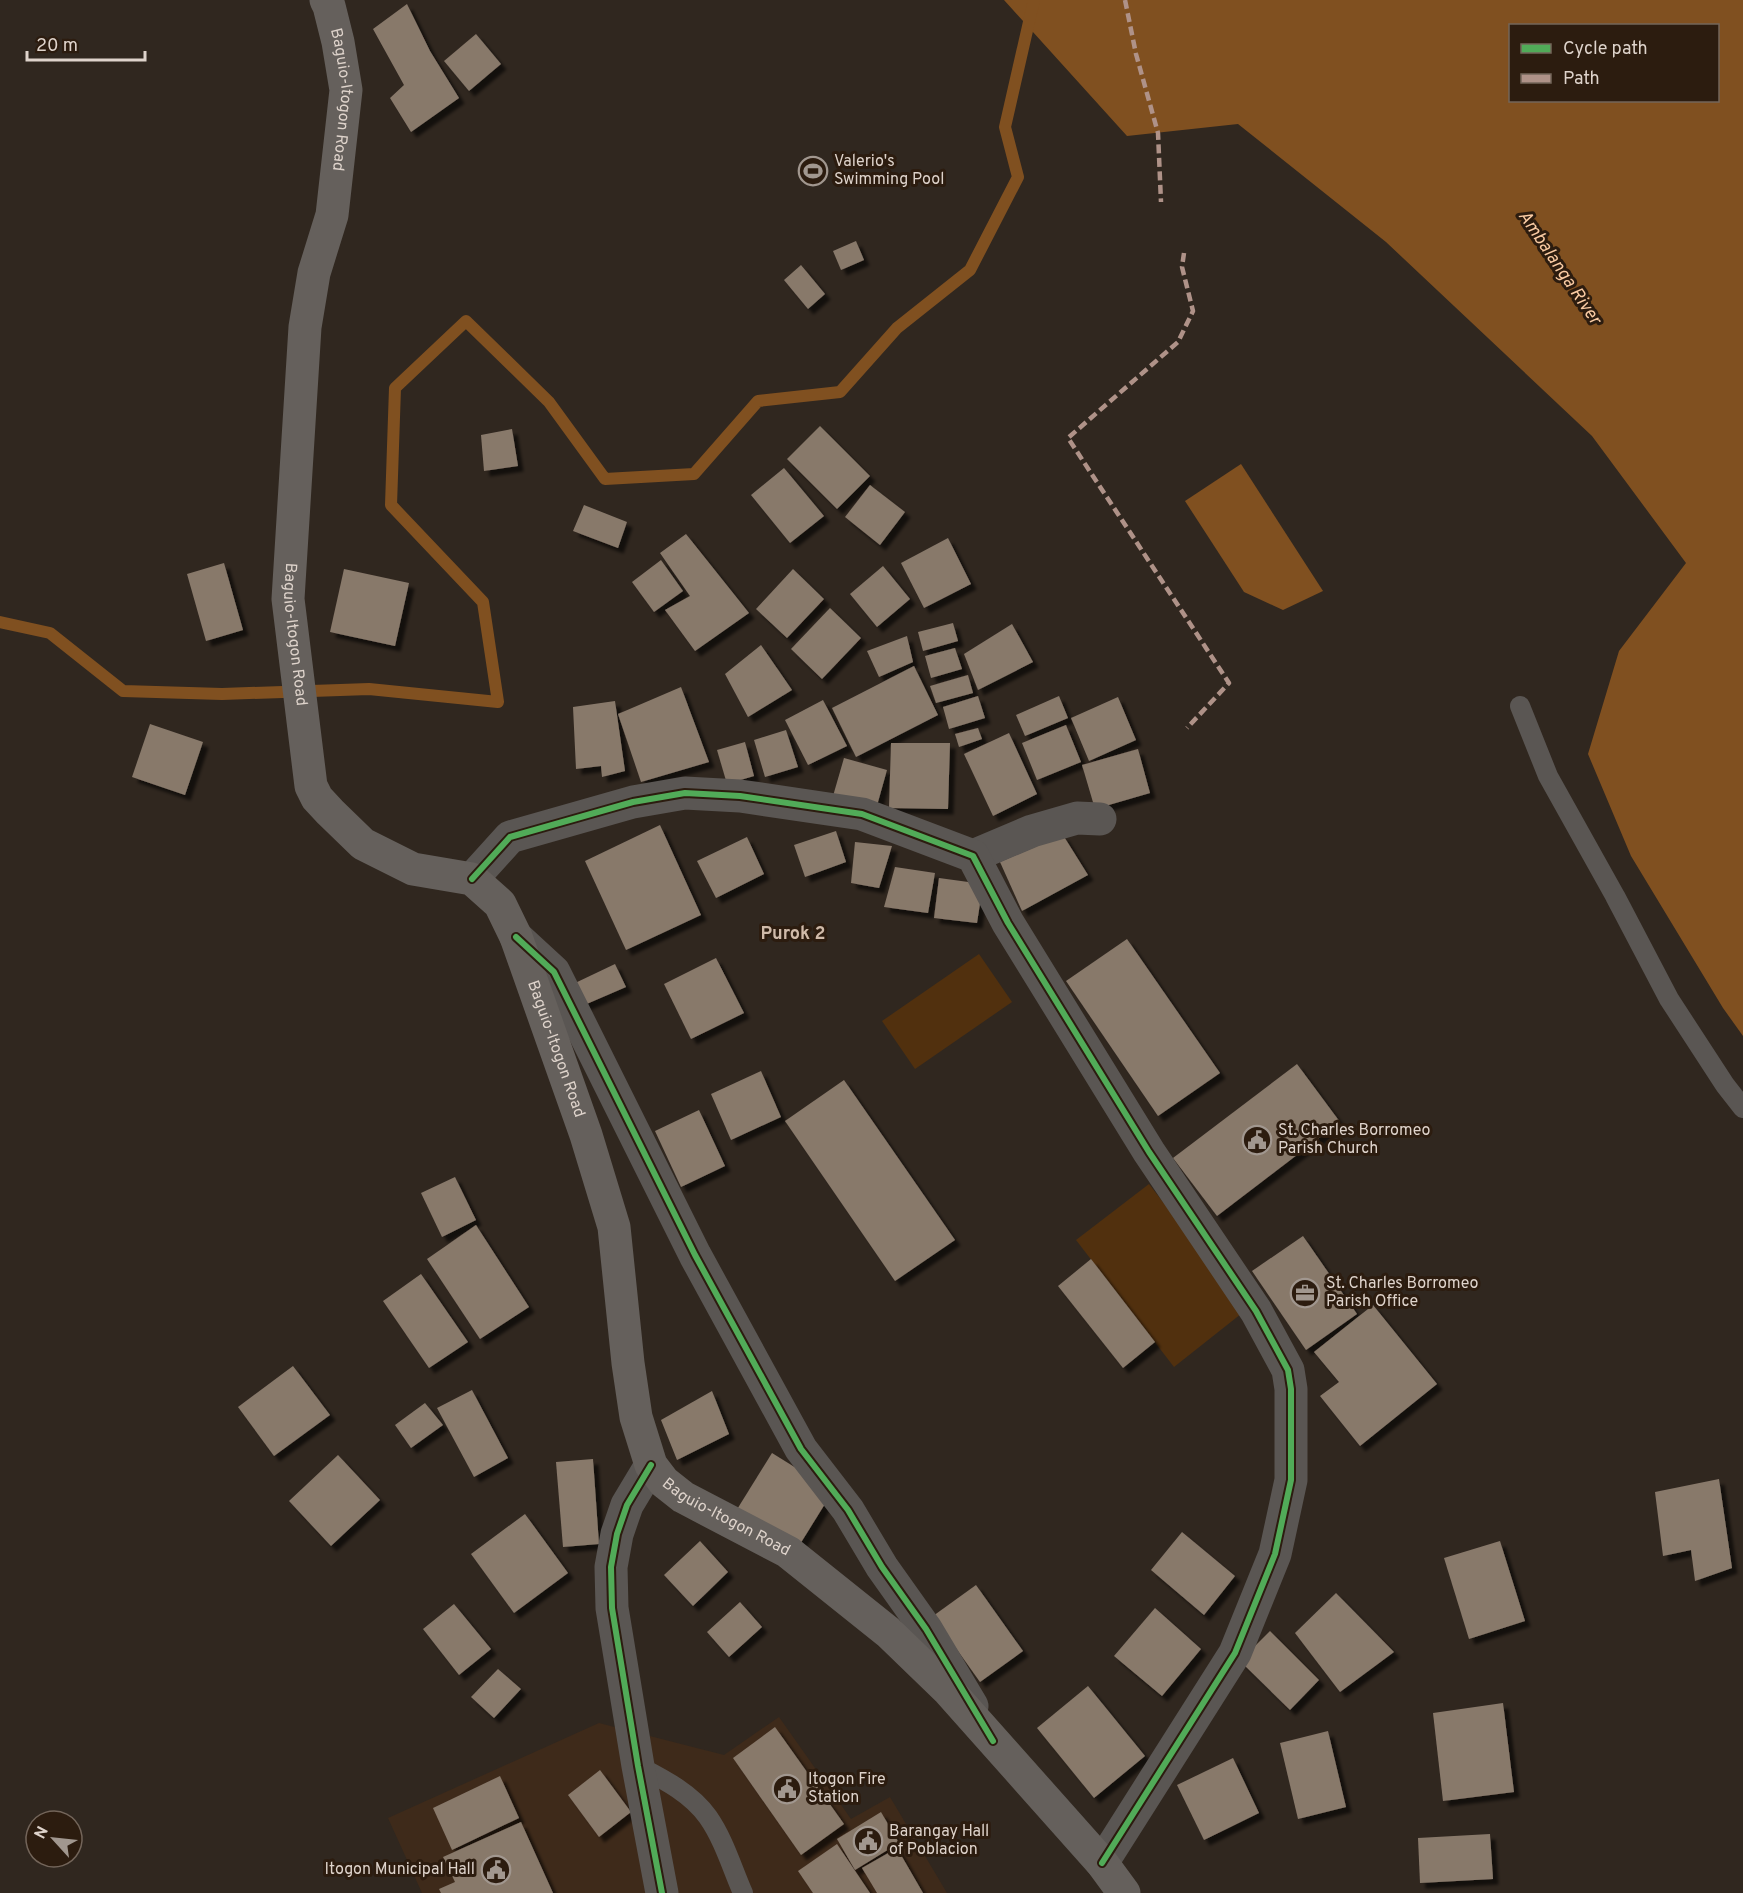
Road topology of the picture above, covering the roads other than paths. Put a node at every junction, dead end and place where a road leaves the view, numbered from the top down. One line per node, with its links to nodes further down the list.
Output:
1 (326, 0): 5 (main road, Baguio-Itogon Road)
2 (1520, 706): 7 (lane)
3 (1100, 819): 4 (street)
4 (972, 856): 5 (street); 11 (street)
5 (472, 879): 6 (main road, Baguio-Itogon Road)
6 (516, 937): 8 (main road, Baguio-Itogon Road); 9 (street)
7 (1743, 1108)
8 (651, 1465): 9 (main road, Baguio-Itogon Road); 10 (street)
9 (993, 1741): 11 (main road, Baguio-Itogon Road)
10 (638, 1766): 12 (street); 13 (lane)
11 (1102, 1863): 14 (main road, Baguio-Itogon Road)
12 (662, 1893)
13 (743, 1893)
14 (1124, 1893)

